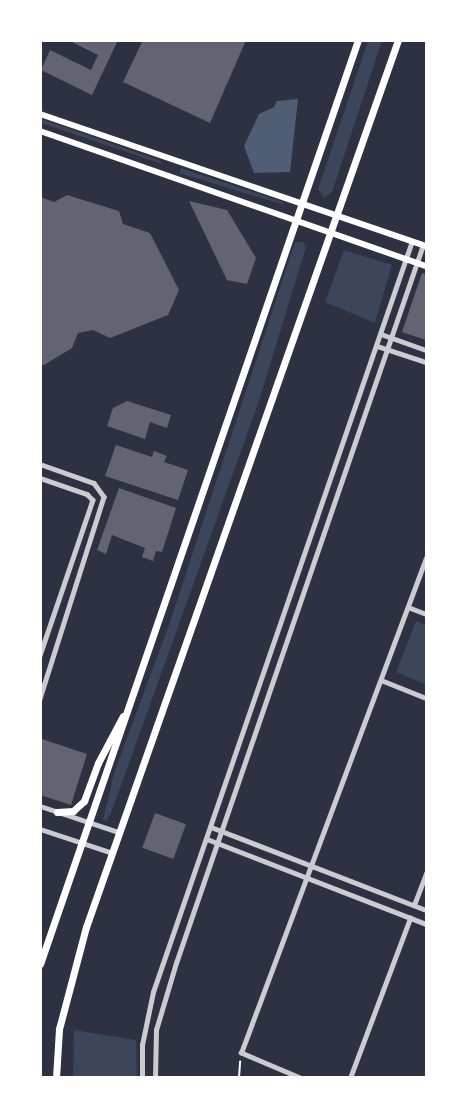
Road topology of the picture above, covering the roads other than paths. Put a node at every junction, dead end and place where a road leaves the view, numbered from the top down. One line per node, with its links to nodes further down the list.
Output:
1 (358, 40): 5 (main road)
2 (398, 40): 6 (main road)
3 (40, 114): 5 (main road)
4 (40, 131): 7 (main road)
5 (300, 205): 6 (main road); 7 (main road)
6 (334, 216): 8 (main road); 9 (main road)
7 (295, 222): 8 (main road); 30 (main road)
8 (328, 232): 11 (main road); 39 (main road)
9 (412, 241): 10 (main road); 11 (street)
10 (425, 246): 12 (street)
11 (405, 260): 12 (main road); 14 (street)
12 (417, 263): 13 (main road); 15 (street)
13 (426, 266)
14 (381, 334): 15 (street); 16 (street)
15 (392, 338): 17 (street); 18 (street)
16 (377, 346): 17 (street); 20 (street)
17 (388, 349): 19 (street); 21 (street)
18 (426, 350)
19 (426, 362)
20 (342, 443): 21 (street); 36 (street)
21 (353, 447): 38 (street)
22 (40, 464): 29 (street)
23 (40, 478): 27 (street)
24 (426, 558): 25 (street)
25 (408, 607): 26 (street); 28 (street)
26 (426, 614)
27 (40, 656)
28 (381, 680): 31 (street); 44 (street)
29 (42, 688): 32 (street)
30 (134, 695): 34 (main road); 35 (main road)
31 (426, 698)
32 (40, 699)
33 (40, 806): 34 (street)
34 (57, 812): 35 (street)
35 (89, 822): 39 (street); 41 (main road)
36 (211, 827): 38 (street); 40 (street)
37 (40, 829): 41 (street)
38 (223, 831): 42 (street); 44 (street)
39 (118, 832): 43 (main road)
40 (207, 840): 42 (street); 53 (street)
41 (82, 843): 43 (street); 51 (main road)
42 (219, 843): 46 (street); 54 (street)
43 (111, 852): 52 (main road)
44 (310, 866): 46 (street); 47 (street)
45 (426, 873): 47 (street)
46 (306, 878): 49 (street); 55 (street)
47 (414, 905): 48 (street)
48 (426, 910)
49 (410, 918): 50 (street); 56 (street)
50 (426, 924)
51 (40, 964)
52 (56, 1077)
53 (142, 1077)
54 (154, 1077)
55 (300, 1077)
56 (350, 1077)

